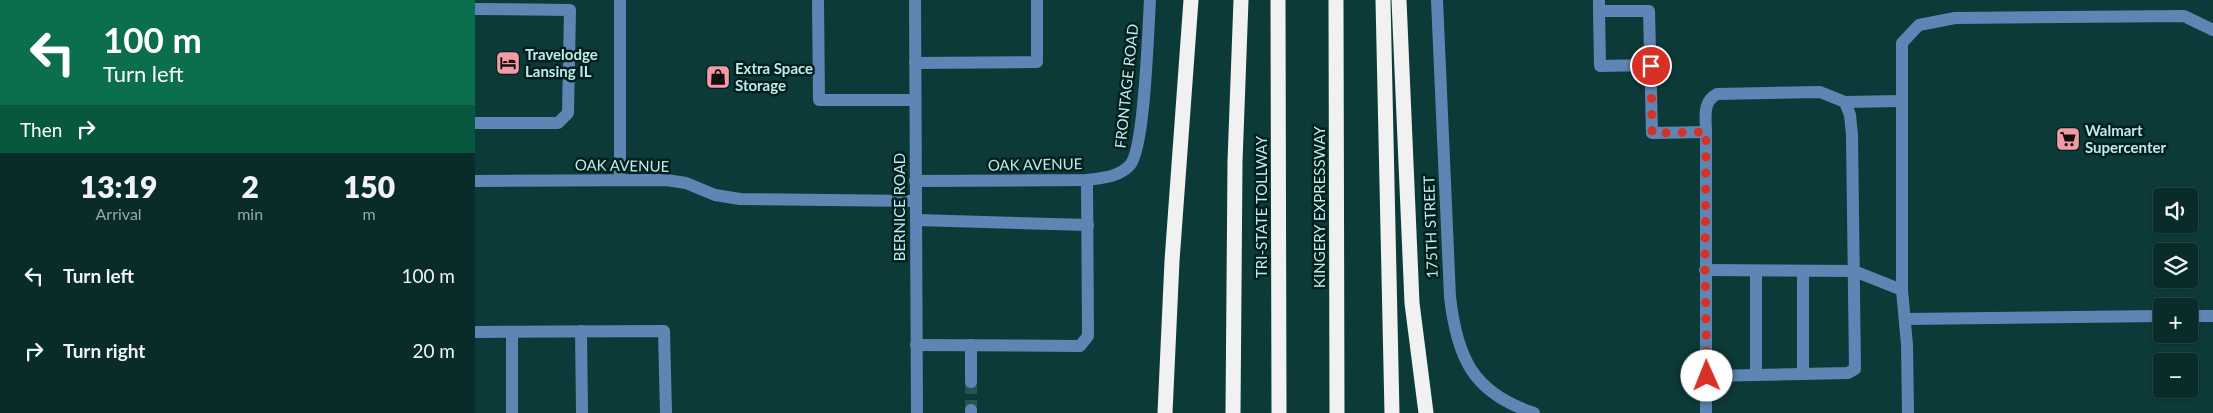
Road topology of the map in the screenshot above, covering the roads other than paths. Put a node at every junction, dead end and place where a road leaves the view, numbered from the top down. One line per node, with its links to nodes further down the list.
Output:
1 (620, 0): 25 (street)
2 (818, 0): 18 (street)
3 (915, 0): 16 (street, BERNICE ROAD)
4 (1037, 0): 16 (street)
5 (1150, 0): 23 (street, FRONTAGE ROAD)
6 (1191, 0): 53 (highway)
7 (1241, 0): 54 (highway)
8 (1278, 0): 55 (highway, TRI-STATE TOLLWAY)
9 (1336, 0): 56 (highway, KINGERY EXPRESSWAY)
10 (1383, 0): 57 (highway)
11 (1399, 0): 58 (highway)
12 (1437, 0): 59 (street, 175TH STREET)
13 (1599, 6): 17 (street); 17 (street)
14 (475, 9): 21 (street)
15 (2213, 30): 19 (street)
16 (915, 63): 18 (street, BERNICE ROAD)
17 (1651, 66): 22 (street)
18 (915, 100): 27 (street, BERNICE ROAD)
19 (1901, 101): 20 (street); 35 (street)
20 (1845, 102): 22 (street); 34 (street)
21 (475, 123)
22 (1706, 132): 31 (street)
23 (1123, 170): 26 (street, OAK AVENUE)
24 (475, 180): 25 (street, OAK AVENUE)
25 (620, 180): 28 (street, OAK AVENUE)
26 (1087, 180): 27 (street, OAK AVENUE); 30 (street)
27 (915, 181): 28 (street, BERNICE ROAD)
28 (916, 201): 29 (street, BERNICE ROAD)
29 (916, 220): 30 (street); 43 (street, BERNICE ROAD)
30 (1088, 225): 44 (street)
31 (1705, 270): 32 (street); 47 (street)
32 (1757, 270): 33 (street); 46 (street)
33 (1803, 271): 34 (street); 45 (street)
34 (1854, 271): 35 (street); 45 (street)
35 (1902, 290): 39 (street)
36 (2153, 316): 39 (street)
37 (2198, 316): 38 (street)
38 (2213, 316)
39 (1905, 319): 61 (street)
40 (581, 331): 42 (street); 50 (street); 51 (street)
41 (475, 332): 42 (street)
42 (512, 332): 49 (street)
43 (916, 345): 44 (street); 52 (street, BERNICE ROAD)
44 (971, 345): 48 (street)
45 (1803, 374): 46 (street)
46 (1756, 375): 47 (street)
47 (1707, 376): 60 (street)
48 (971, 382)
49 (512, 413)
50 (582, 413)
51 (666, 413)
52 (917, 413)
53 (1165, 413)
54 (1233, 413)
55 (1279, 413)
56 (1337, 413)
57 (1392, 413)
58 (1426, 413)
59 (1534, 413)
60 (1706, 413)
61 (1908, 413)

